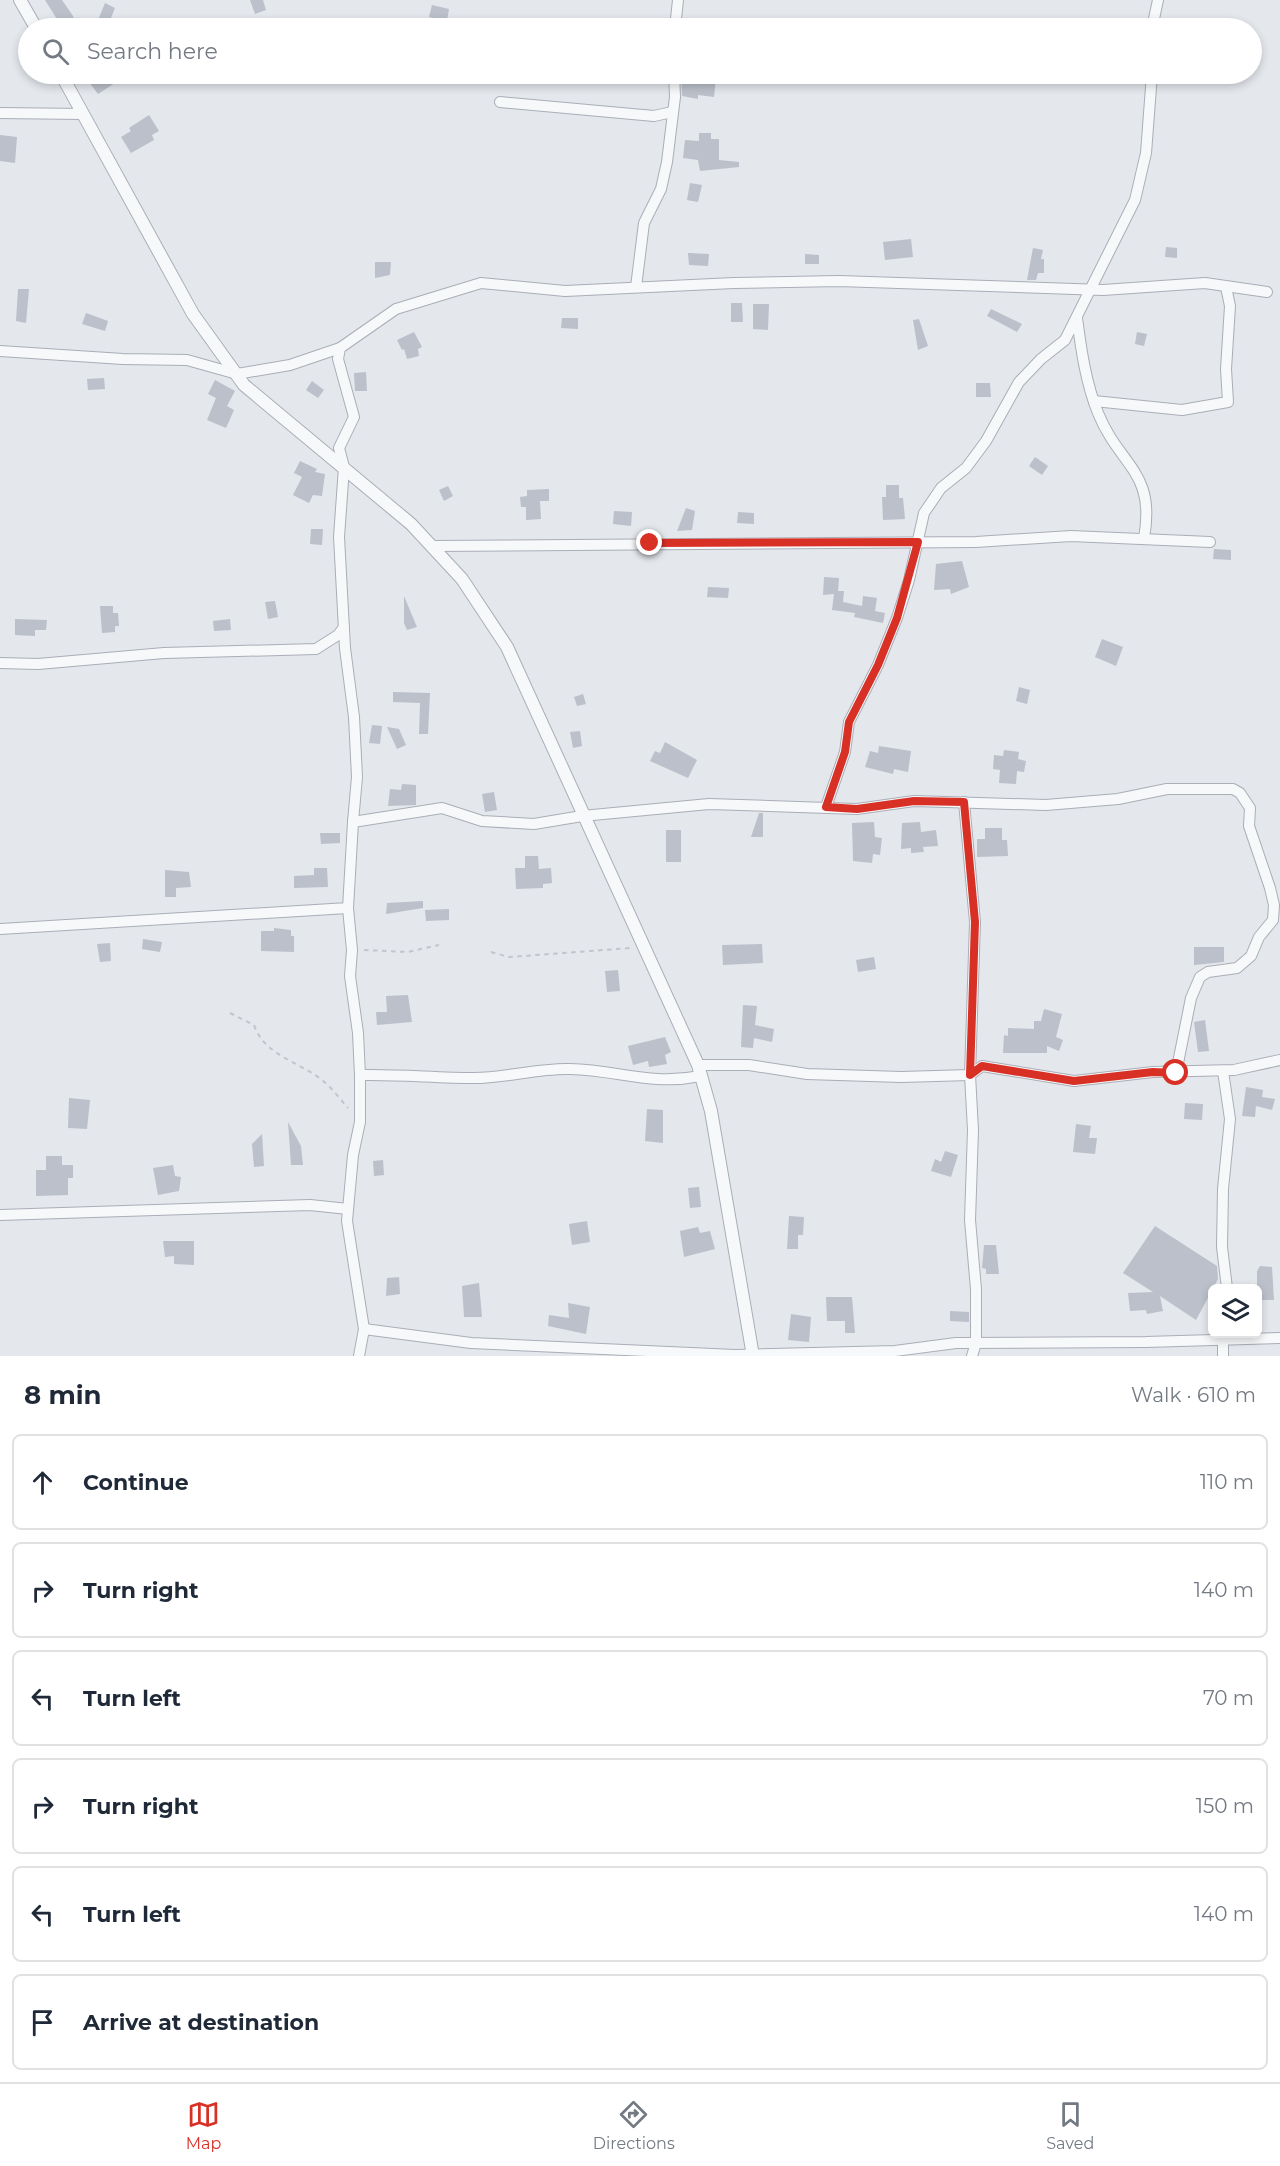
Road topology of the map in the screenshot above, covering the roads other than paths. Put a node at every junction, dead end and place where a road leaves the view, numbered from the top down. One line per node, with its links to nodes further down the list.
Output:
1 (20, 0): 4 (street)
2 (678, 0): 5 (street)
3 (1158, 0): 6 (street)
4 (30, 18)
5 (676, 18)
6 (1154, 18)
7 (66, 84): 13 (street)
8 (674, 84): 11 (street)
9 (1151, 84): 18 (street)
10 (500, 102): 14 (street)
11 (672, 112): 14 (street); 15 (street)
12 (0, 113): 13 (street)
13 (83, 114): 25 (street)
14 (654, 116): 15 (street)
15 (670, 127): 16 (street)
16 (636, 287): 18 (street); 23 (street)
17 (1226, 287): 18 (street); 19 (street); 26 (street)
18 (1088, 290): 20 (street)
19 (1267, 292)
20 (1077, 318): 21 (street); 22 (street)
21 (1065, 340): 22 (street); 29 (street)
22 (1080, 346): 26 (street)
23 (340, 348): 25 (street); 27 (street)
24 (0, 351): 25 (street)
25 (237, 374): 27 (street)
26 (1094, 401): 28 (street)
27 (344, 466): 31 (street); 32 (street)
28 (1144, 538): 29 (street); 30 (street)
29 (918, 542): 31 (street); 35 (street)
30 (1210, 542)
31 (431, 546): 36 (street)
32 (344, 627): 33 (street); 37 (street)
33 (0, 663)
34 (964, 802): 35 (street); 43 (street); 45 (street)
35 (826, 807): 36 (street)
36 (582, 816): 37 (street); 41 (street)
37 (353, 822): 38 (street)
38 (348, 908): 39 (street); 44 (street)
39 (0, 929)
40 (1280, 1060): 42 (street)
41 (699, 1070): 44 (street); 45 (street); 55 (street)
42 (1223, 1071): 43 (street); 48 (street)
43 (1176, 1073): 45 (street)
44 (360, 1075): 46 (street)
45 (970, 1075): 54 (street)
46 (348, 1209): 47 (street); 49 (street)
47 (0, 1215)
48 (1227, 1284)
49 (364, 1329): 55 (street); 56 (street)
50 (1208, 1337): 54 (street)
51 (1262, 1337): 53 (street)
52 (1223, 1338): 58 (street)
53 (1280, 1338)
54 (976, 1343): 55 (street); 57 (street)
55 (753, 1355)
56 (359, 1356)
57 (972, 1356)
58 (1223, 1356)

